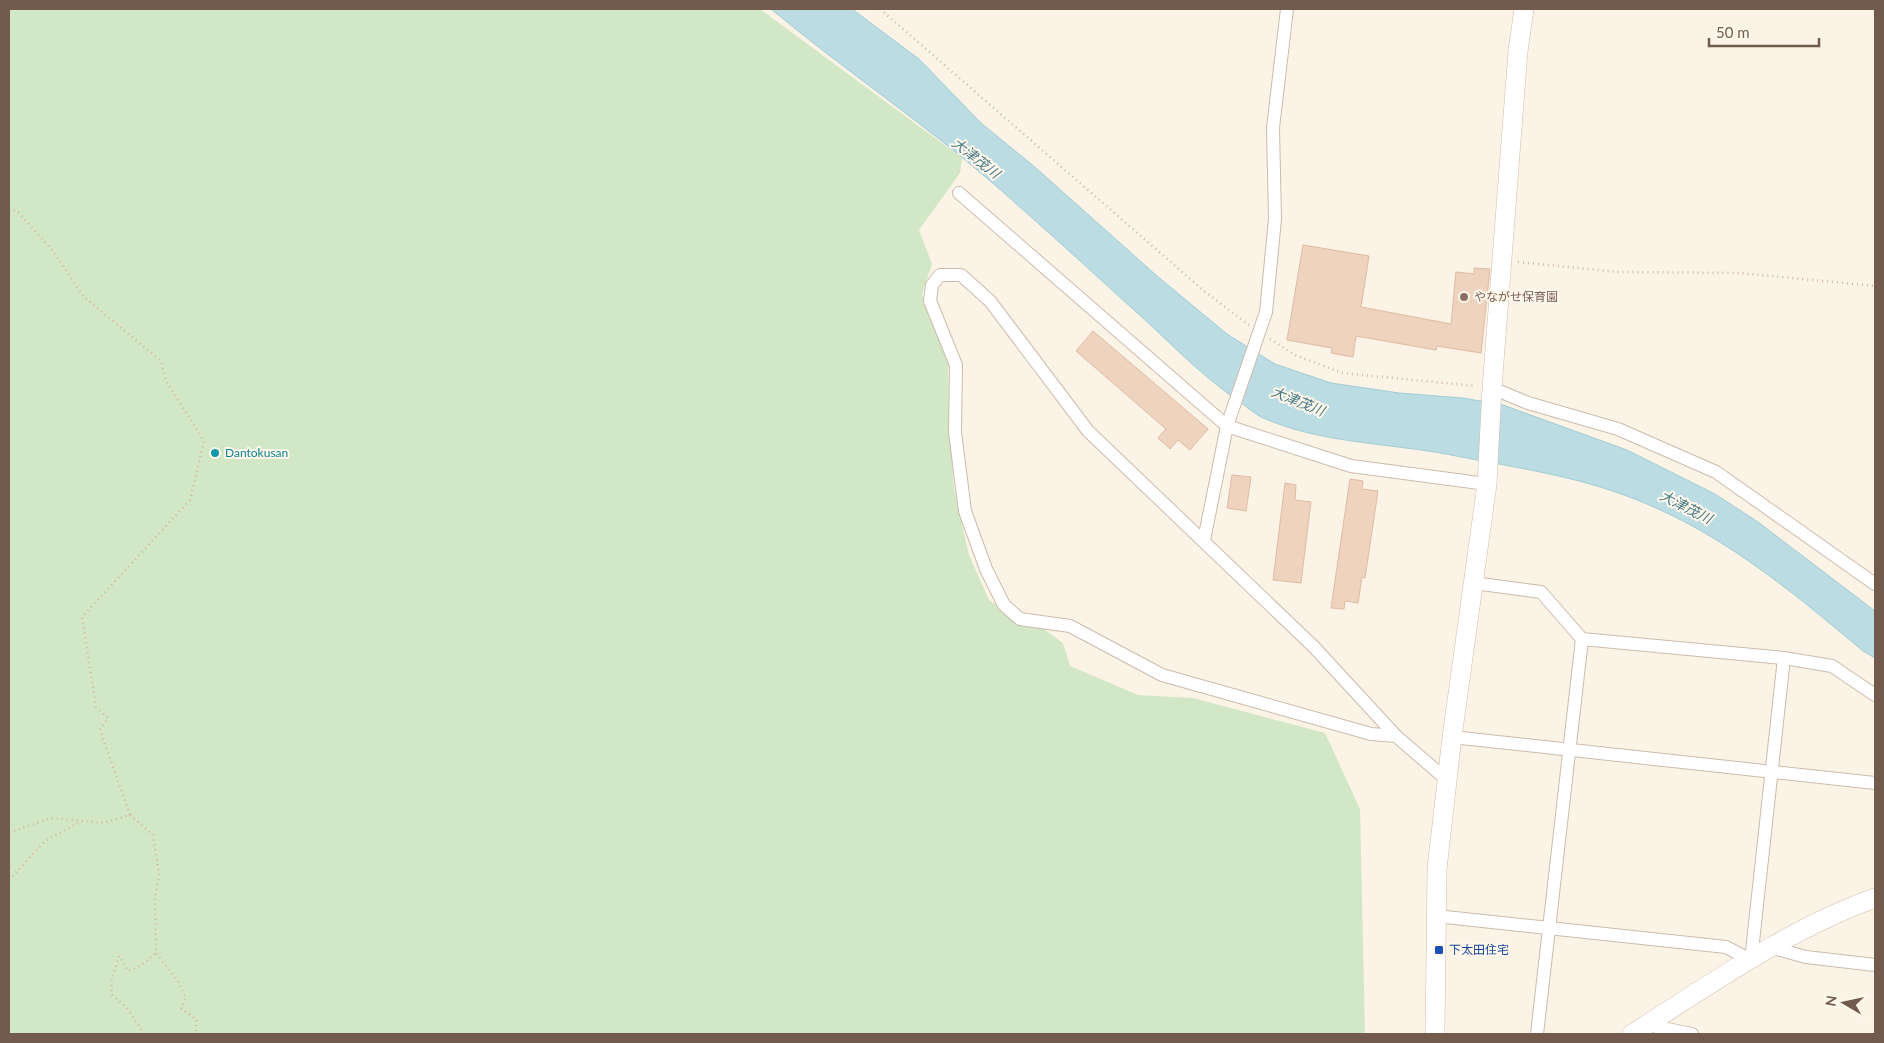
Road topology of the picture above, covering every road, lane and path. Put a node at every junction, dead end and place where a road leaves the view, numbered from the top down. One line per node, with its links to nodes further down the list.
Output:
1 (880, 9): 8 (path)
2 (1287, 9): 8 (street)
3 (1524, 9): 6 (street)
4 (959, 193): 10 (street)
5 (9, 208): 24 (path)
6 (1502, 260): 7 (path); 9 (street)
7 (1875, 286)
8 (1258, 332): 9 (path); 10 (street)
9 (1492, 388): 11 (street); 14 (street)
10 (1226, 426): 11 (street); 12 (street)
11 (1487, 484): 13 (street)
12 (1204, 540): 18 (street); 18 (street)
13 (1474, 583): 15 (street); 19 (street)
14 (1875, 584)
15 (1582, 639): 16 (street); 20 (street)
16 (1784, 658): 17 (street); 21 (street)
17 (1875, 695)
18 (1396, 736): 22 (street)
19 (1452, 737): 20 (street); 22 (street)
20 (1569, 749): 21 (street); 30 (street)
21 (1772, 771): 23 (street); 33 (street)
22 (1447, 780): 29 (street)
23 (1875, 783)
24 (130, 816): 25 (path); 32 (path)
25 (80, 822): 26 (path); 27 (path)
26 (9, 833)
27 (9, 880)
28 (1875, 898): 31 (street)
29 (1436, 916): 30 (street); 38 (street)
30 (1548, 928): 33 (street); 39 (street)
31 (1772, 948): 33 (street); 34 (street)
32 (156, 953): 36 (path); 37 (path)
33 (1751, 960): 35 (street)
34 (1875, 965)
35 (1640, 1029): 40 (street)
36 (144, 1034)
37 (195, 1034)
38 (1436, 1034)
39 (1537, 1034)
40 (1692, 1034)

